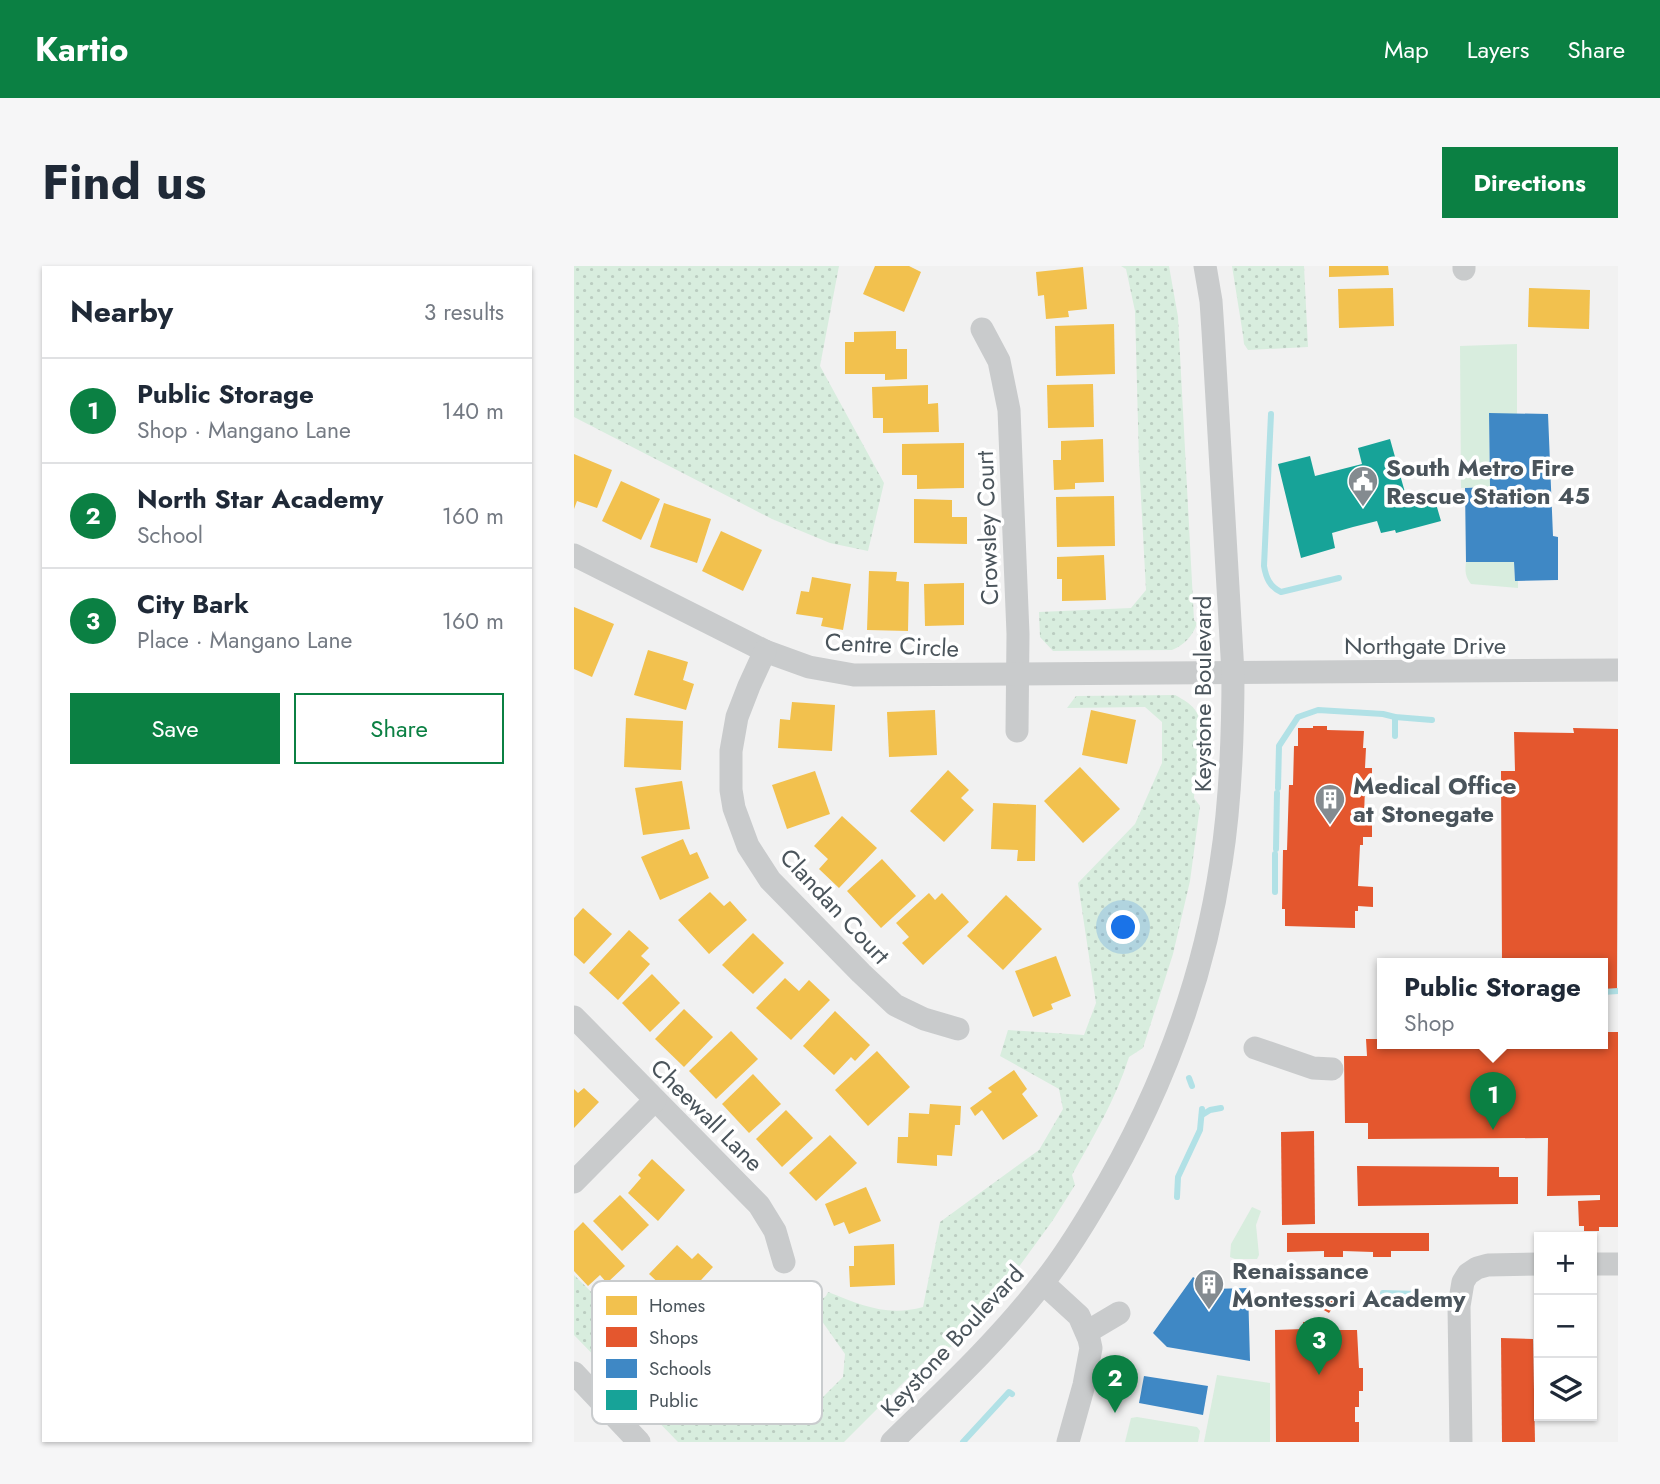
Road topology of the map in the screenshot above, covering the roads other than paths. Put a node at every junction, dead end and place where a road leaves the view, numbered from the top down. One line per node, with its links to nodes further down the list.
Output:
1 (1205, 266): 6 (street, Keystone Boulevard)
2 (982, 329): 7 (street, Crowsley Court)
3 (574, 555): 4 (street, Centre Circle)
4 (765, 651): 7 (street, Centre Circle); 10 (street, Clandan Court)
5 (1618, 670): 6 (street, Northgate Drive)
6 (1233, 673): 7 (street, Centre Circle); 19 (street, Keystone Boulevard)
7 (1018, 674): 8 (street, Crowsley Court)
8 (1017, 730)
9 (574, 1017): 13 (street, Cheewall Lane)
10 (958, 1029)
11 (1255, 1048): 12 (street)
12 (1332, 1069)
13 (655, 1100): 14 (street); 15 (street, Cheewall Lane)
14 (574, 1182)
15 (784, 1262)
16 (1534, 1264): 28 (street)
17 (1597, 1264): 18 (street)
18 (1618, 1264)
19 (1043, 1283): 21 (street); 26 (street, Keystone Boulevard)
20 (1119, 1313): 21 (street)
21 (1087, 1332): 27 (street)
22 (574, 1373): 23 (street)
23 (592, 1392)
24 (622, 1424): 25 (street)
25 (639, 1442)
26 (892, 1442)
27 (1068, 1442)
28 (1461, 1442)

